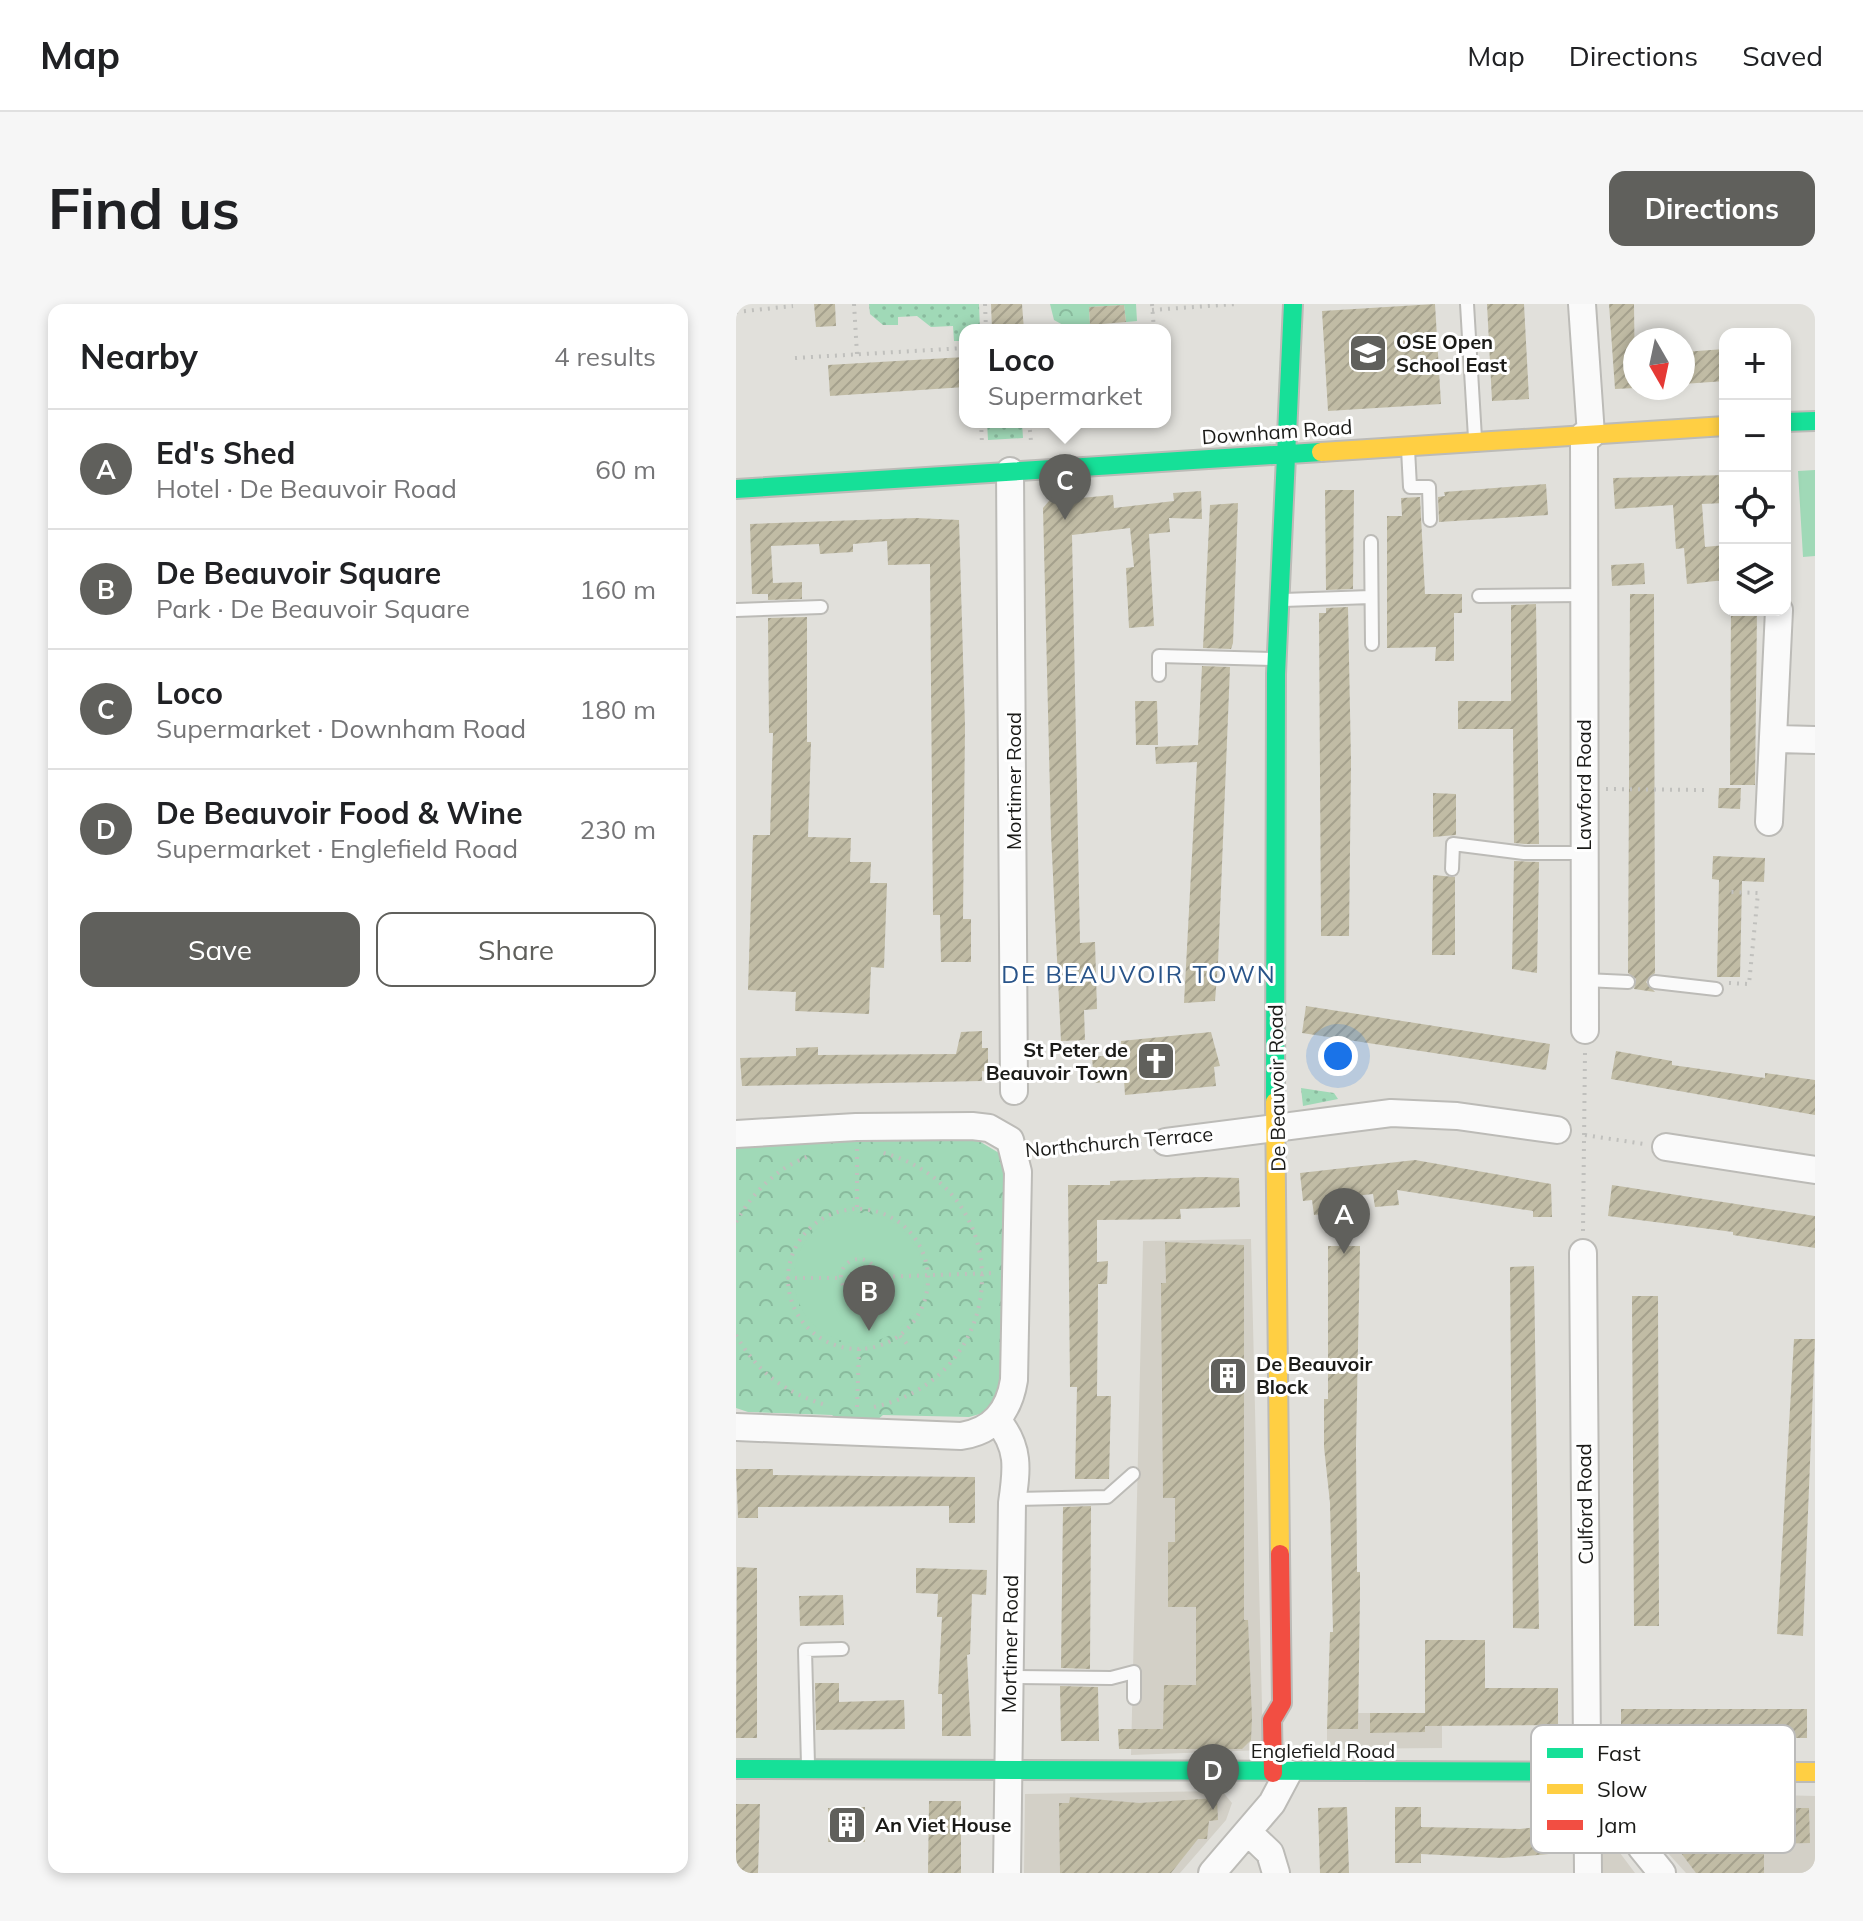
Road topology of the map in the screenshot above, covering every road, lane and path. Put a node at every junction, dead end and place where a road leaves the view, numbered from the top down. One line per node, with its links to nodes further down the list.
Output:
1 (854, 304): 12 (path)
2 (985, 304): 10 (path)
3 (1236, 304): 8 (path)
4 (1293, 304): 24 (street, De Beauvoir Road)
5 (1467, 304): 21 (lane)
6 (1582, 304): 19 (street, Lawford Road)
7 (793, 306): 9 (path)
8 (1152, 307)
9 (736, 312)
10 (986, 324)
11 (959, 348): 12 (path)
12 (857, 354): 13 (path)
13 (795, 358)
14 (1815, 421): 15 (street)
15 (1791, 422)
16 (1719, 426): 19 (street, Downham Road)
17 (981, 428): 22 (path)
18 (1030, 428): 20 (path)
19 (1587, 435): 21 (street, Downham Road); 29 (street, Lawford Road)
20 (1045, 442)
21 (1475, 442): 23 (street, Downham Road)
22 (982, 445)
23 (1408, 446): 24 (street, Downham Road); 27 (lane)
24 (1287, 454): 25 (street, Downham Road); 32 (street, De Beauvoir Road)
25 (1010, 471): 26 (street, Downham Road); 52 (street, Mortimer Road)
26 (736, 489)
27 (1430, 520)
28 (1371, 542): 31 (lane)
29 (1584, 595): 30 (lane); 41 (street, Lawford Road)
30 (1479, 596)
31 (1371, 597): 32 (lane); 36 (lane)
32 (1280, 600): 37 (street, De Beauvoir Road)
33 (821, 607): 34 (lane)
34 (736, 610)
35 (1779, 616): 39 (street)
36 (1372, 644)
37 (1278, 659): 38 (lane); 53 (street, De Beauvoir Road)
38 (1159, 675)
39 (1773, 739): 40 (street); 43 (street)
40 (1815, 740)
41 (1584, 789): 42 (path); 44 (street, Lawford Road)
42 (1704, 790)
43 (1769, 822)
44 (1585, 853): 45 (lane); 47 (street, Lawford Road)
45 (1452, 869)
46 (1731, 892): 50 (path)
47 (1585, 980): 48 (lane); 51 (street, Lawford Road)
48 (1628, 982)
49 (1655, 982): 50 (lane)
50 (1716, 989)
51 (1585, 1030): 56 (path)
52 (1014, 1091)
53 (1276, 1127): 54 (street, Northchurch Terrace); 57 (street, Northchurch Terrace); 95 (street, De Beauvoir Road)
54 (1557, 1130)
55 (736, 1134): 62 (street)
56 (1585, 1135): 58 (path); 68 (path)
57 (1166, 1142): 62 (path, Northchurch Terrace)
58 (1666, 1147): 65 (street)
59 (857, 1149): 60 (path)
60 (866, 1150)
61 (875, 1151): 80 (path)
62 (1015, 1151): 81 (street)
63 (816, 1154): 67 (path)
64 (856, 1156): 66 (path)
65 (1815, 1170)
66 (857, 1208): 70 (path); 72 (path)
67 (736, 1222)
68 (1583, 1253): 88 (street, Culford Road)
69 (977, 1274): 70 (path)
70 (929, 1276): 71 (path); 75 (path)
71 (877, 1277): 73 (path); 73 (path)
72 (787, 1278): 73 (path); 77 (path)
73 (841, 1278)
74 (736, 1335): 79 (path)
75 (900, 1336): 76 (path); 77 (path)
76 (907, 1344)
77 (859, 1349): 78 (path)
78 (857, 1401)
79 (833, 1407)
80 (842, 1408)
81 (997, 1420): 82 (street); 84 (street, Mortimer Road)
82 (736, 1427)
83 (1133, 1474): 84 (lane)
84 (1013, 1499): 86 (street, Mortimer Road)
85 (842, 1649): 89 (lane)
86 (1010, 1677): 87 (lane); 92 (street, Mortimer Road)
87 (1134, 1698)
88 (1588, 1725)
89 (808, 1768): 90 (street, Englefield Road); 92 (street, Englefield Road)
90 (736, 1769)
91 (1531, 1771): 95 (street, Englefield Road)
92 (1009, 1772): 95 (street, Englefield Road); 98 (street, Mortimer Road)
93 (1795, 1772): 94 (street, Englefield Road)
94 (1815, 1772)
95 (1272, 1773): 96 (street)
96 (1248, 1832): 99 (street); 100 (street)
97 (1646, 1853): 101 (street)
98 (1007, 1873)
99 (1212, 1873)
100 (1276, 1873)
101 (1662, 1873)

